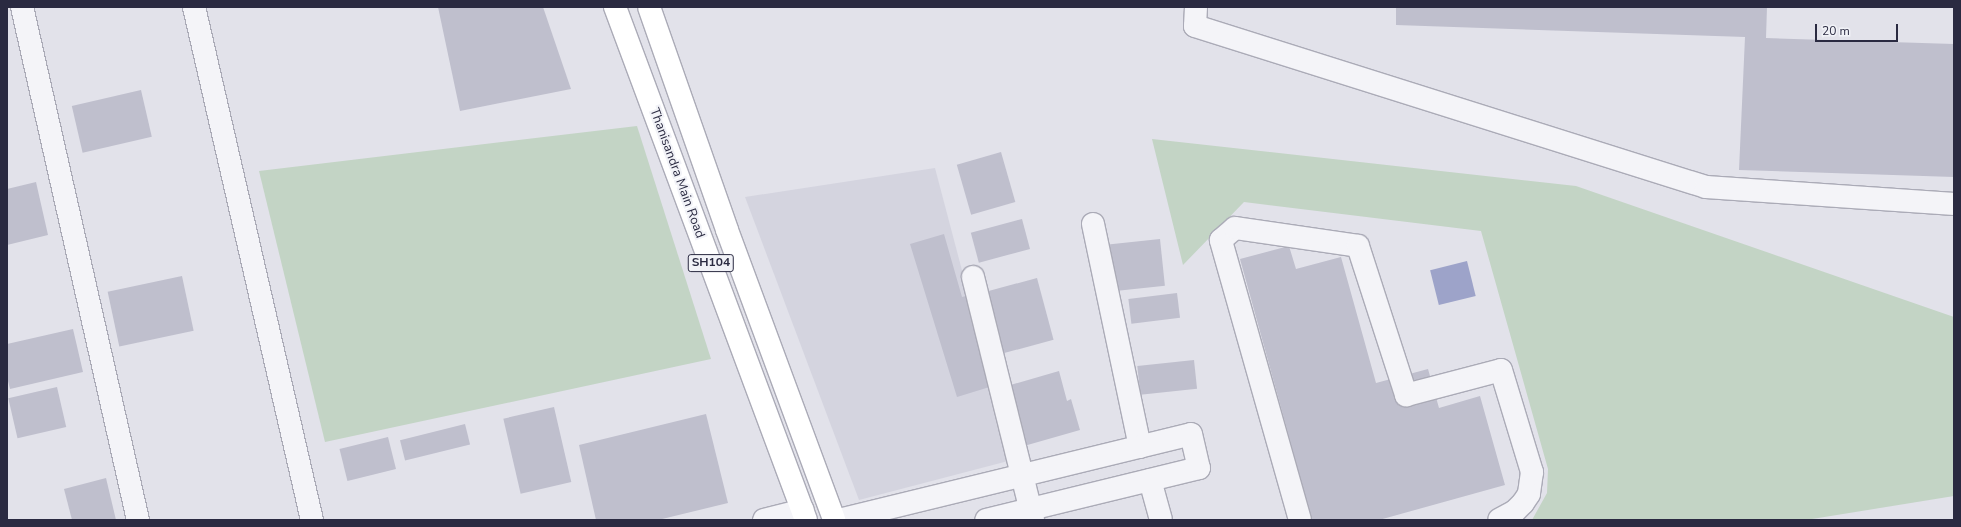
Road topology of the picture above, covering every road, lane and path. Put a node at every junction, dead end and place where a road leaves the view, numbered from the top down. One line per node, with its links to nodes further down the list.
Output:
1 (22, 7): 14 (street)
2 (194, 7): 15 (street)
3 (615, 7): 12 (main road, Thanisandra Main Road / SH104)
4 (649, 7): 17 (main road, SH104)
5 (1196, 7): 6 (street)
6 (1954, 204)
7 (1092, 224): 9 (street)
8 (973, 277): 10 (street)
9 (1140, 447): 10 (street); 11 (street)
10 (1022, 476): 13 (street); 18 (street)
11 (1150, 480): 13 (street); 20 (street)
12 (804, 515): 16 (street)
13 (1032, 515): 19 (street)
14 (138, 520)
15 (312, 520)
16 (764, 520)
17 (834, 520)
18 (839, 520)
19 (986, 520)
20 (1161, 520)
21 (1300, 520): 22 (street)
22 (1498, 520)

